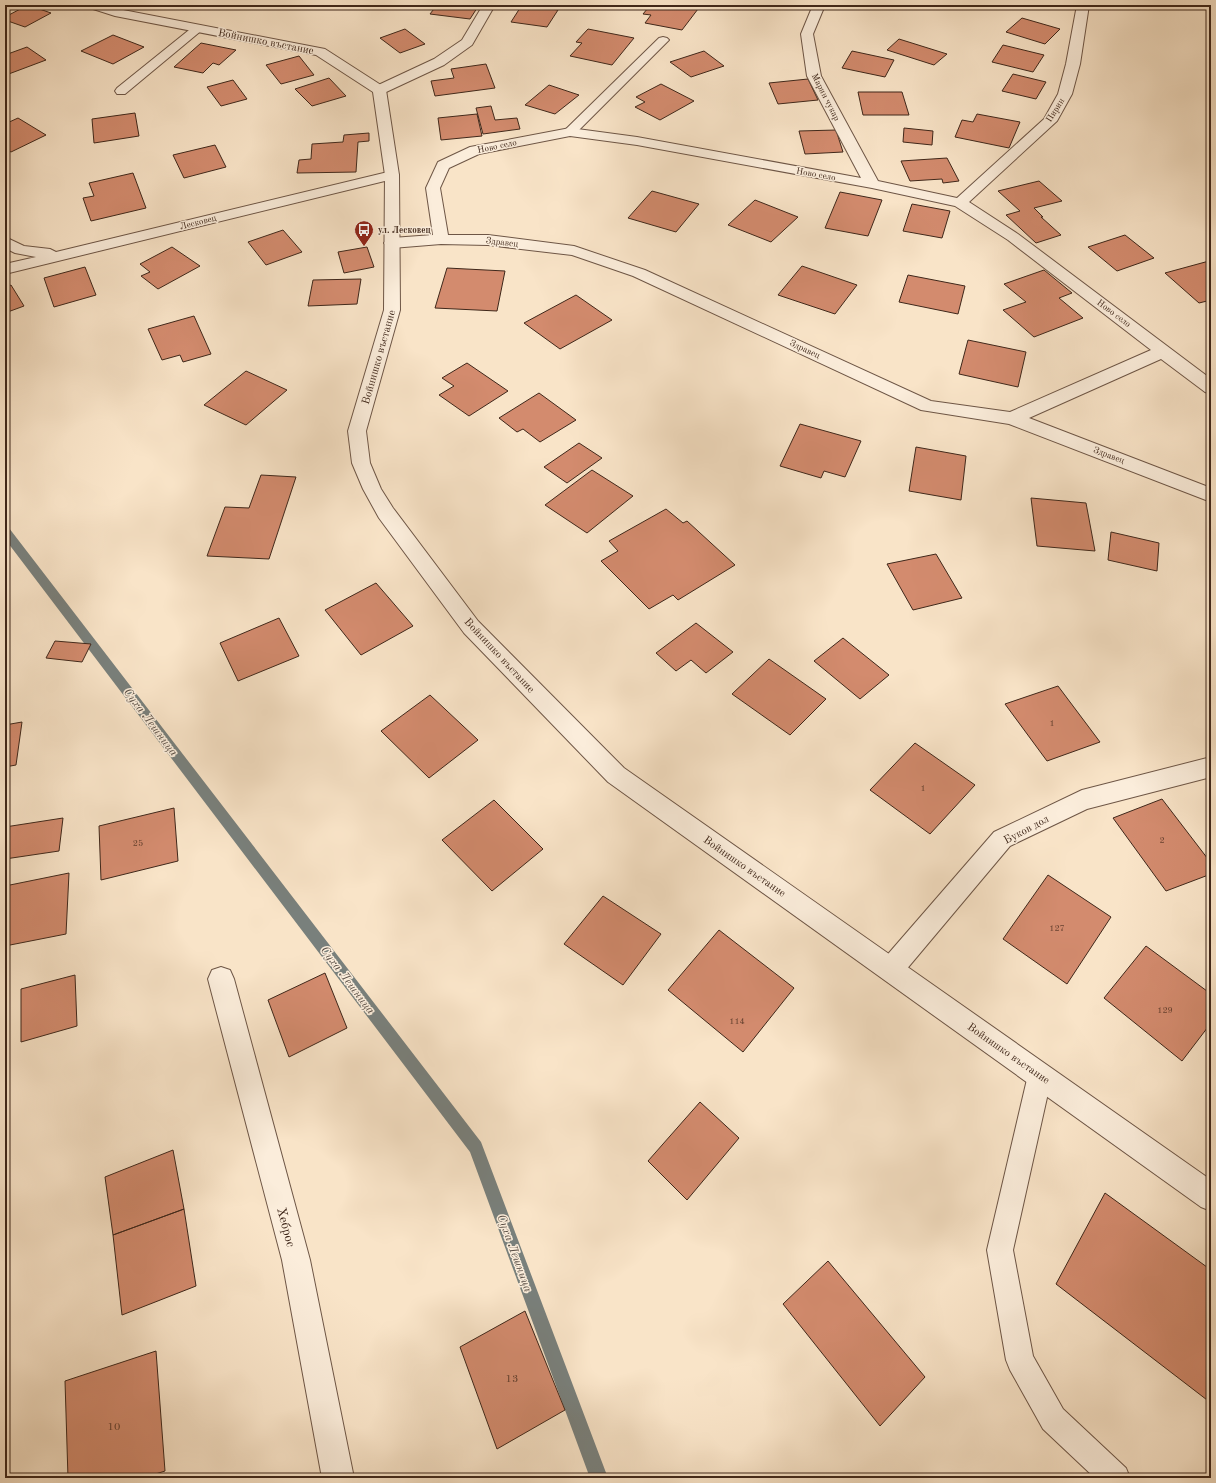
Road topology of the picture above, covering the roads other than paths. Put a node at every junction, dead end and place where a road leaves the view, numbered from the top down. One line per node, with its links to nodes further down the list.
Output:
1 (94, 5): 5 (street, Войнишко въстание)
2 (489, 5): 7 (street)
3 (818, 5): 11 (street, Марин чукар)
4 (1083, 5): 12 (street, Пирин)
5 (198, 28): 7 (street, Войнишко въстание); 8 (lane)
6 (662, 40): 9 (lane)
7 (379, 90): 10 (street, Войнишко въстание)
8 (121, 91)
9 (570, 132): 11 (street, Ново село); 13 (street, Ново село)
10 (392, 175): 15 (street, Войнишко въстание); 16 (street, Лесковец)
11 (872, 184): 12 (street, Ново село)
12 (960, 203): 18 (street, Ново село)
13 (440, 239): 15 (street, Здравец); 20 (street, Здравец)
14 (5, 242): 16 (street)
15 (392, 243): 23 (street, Войнишко въстание)
16 (61, 256): 17 (street, Лесковец)
17 (5, 269)
18 (1164, 351): 19 (street, Ново село); 20 (street)
19 (1211, 388)
20 (1012, 418): 21 (street, Здравец)
21 (1211, 495)
22 (1211, 767): 23 (street, Буков дол)
23 (891, 969): 25 (street, Войнишко въстание)
24 (221, 979): 27 (street, Хеброс)
25 (1040, 1075): 26 (street, Войнишко въстание); 28 (lane)
26 (1211, 1197)
27 (338, 1478)
28 (1116, 1478)

